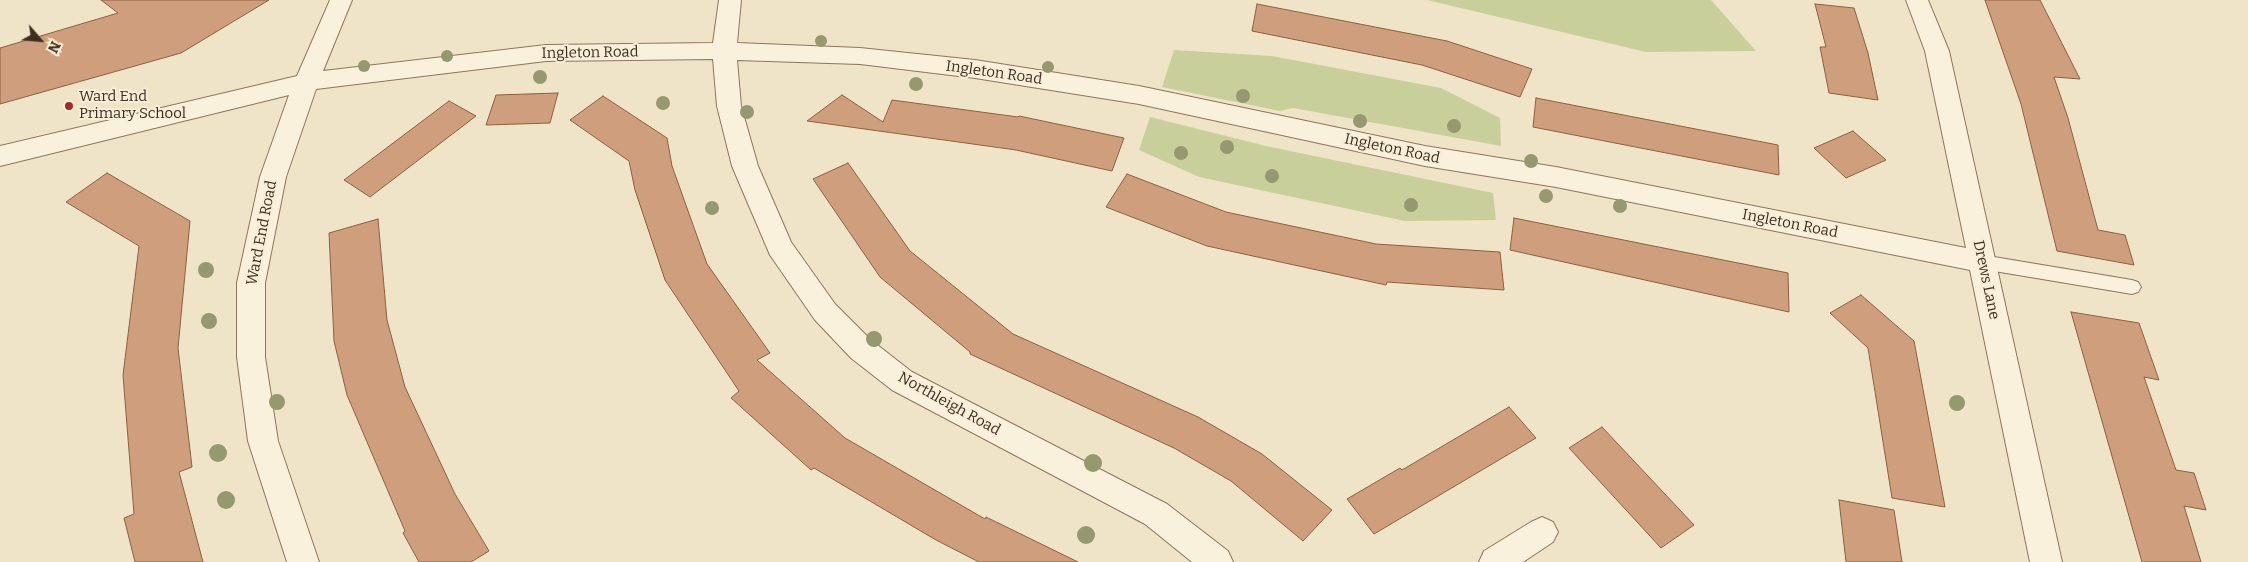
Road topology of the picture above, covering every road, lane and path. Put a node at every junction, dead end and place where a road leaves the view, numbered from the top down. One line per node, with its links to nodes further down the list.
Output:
1 (341, 0): 5 (street, Ward End Road)
2 (730, 0): 4 (street, Northleigh Road)
3 (1917, 0): 7 (street, Drews Lane)
4 (724, 51): 5 (street, Ingleton Road); 7 (street, Ingleton Road); 11 (street, Northleigh Road)
5 (306, 82): 6 (street, Ingleton Road); 10 (street, Ward End Road)
6 (0, 156)
7 (1982, 262): 8 (lane); 13 (street, Drews Lane)
8 (2132, 287)
9 (1542, 532): 12 (street)
10 (303, 562)
11 (1217, 562)
12 (1495, 562)
13 (2046, 562)

